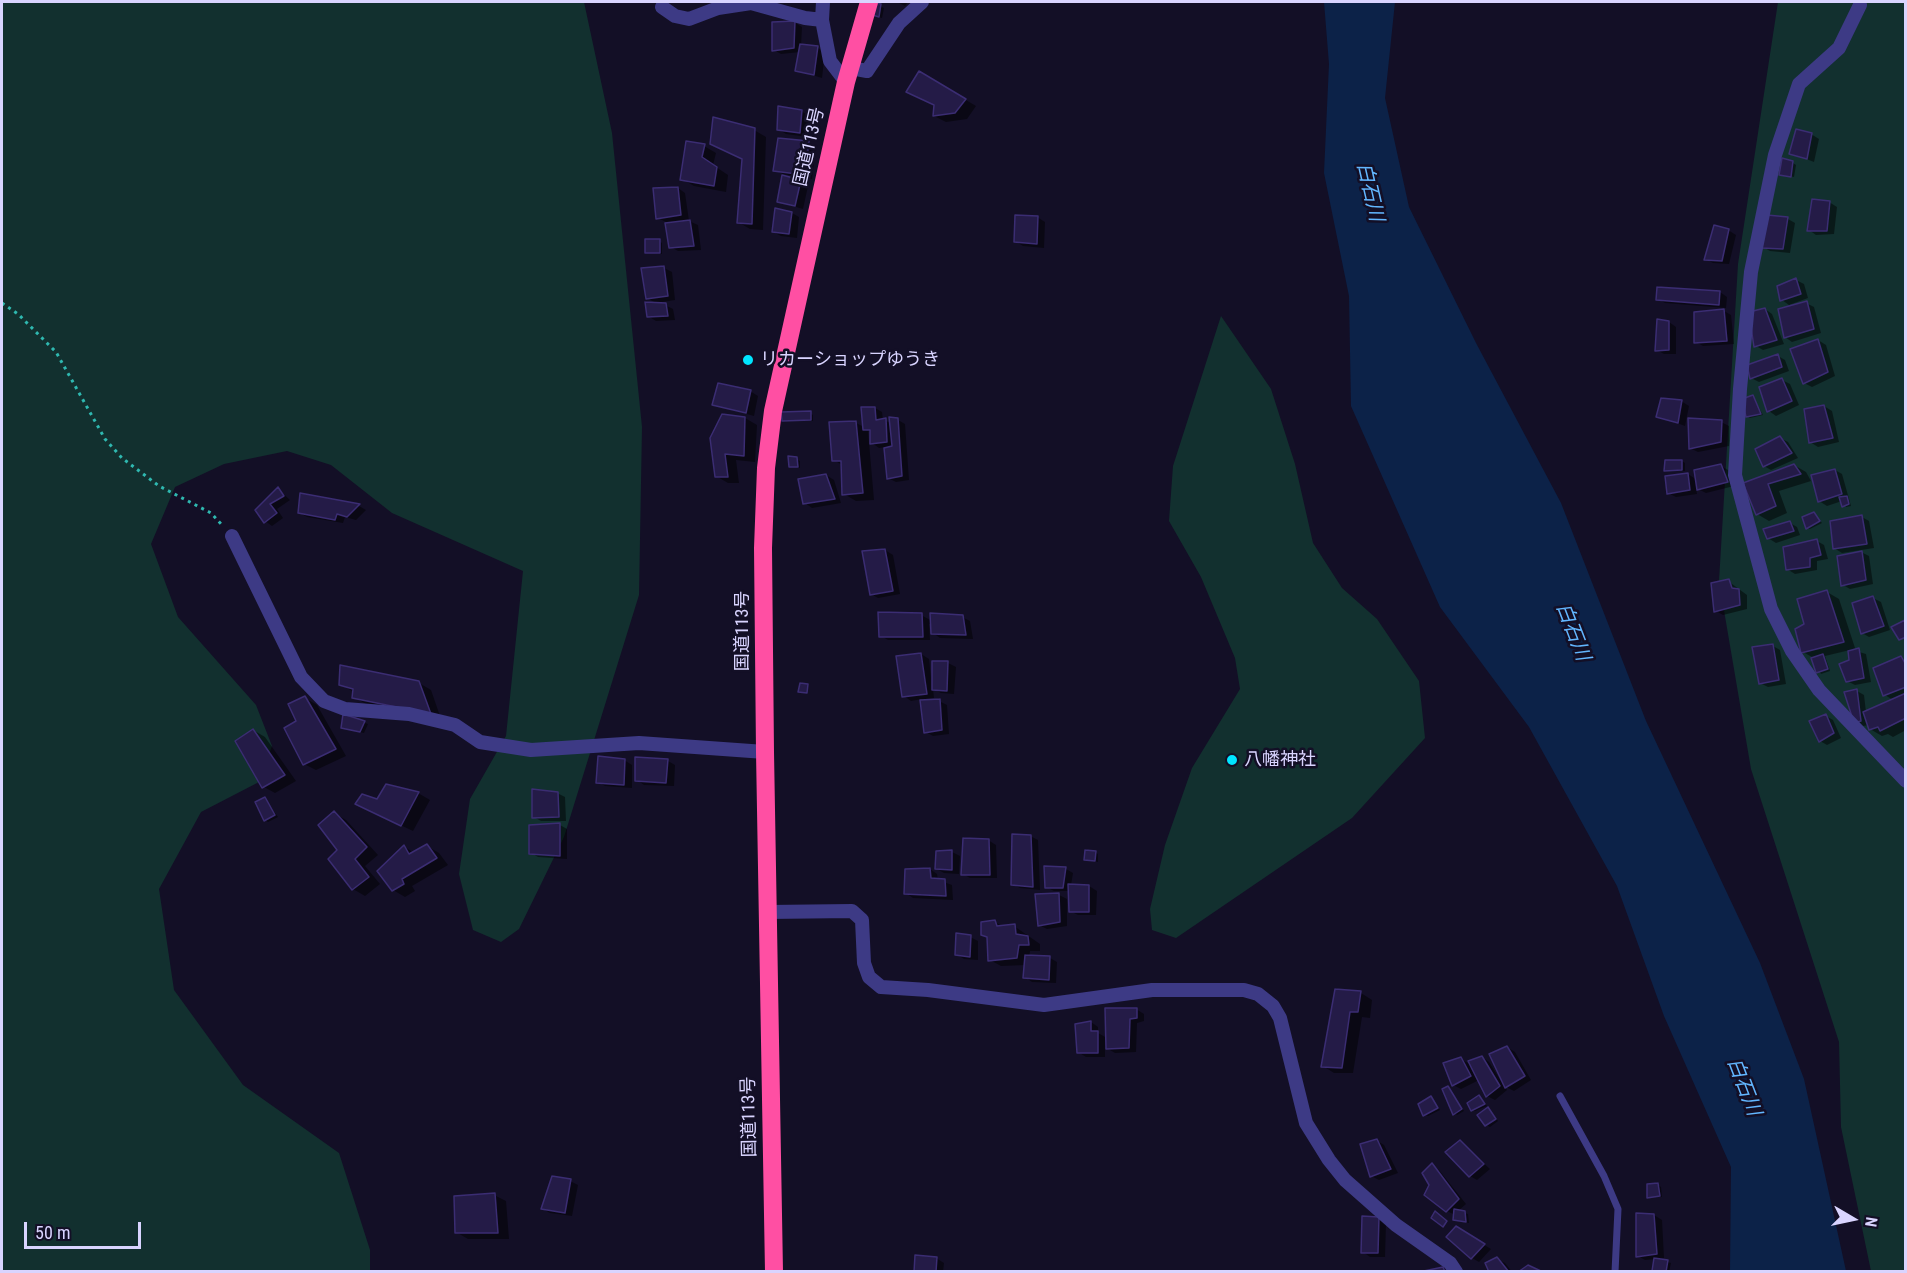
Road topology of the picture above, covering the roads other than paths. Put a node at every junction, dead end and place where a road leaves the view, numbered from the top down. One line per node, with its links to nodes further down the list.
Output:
1 (822, 2): 6 (street)
2 (869, 2): 7 (highway, 国道113号)
3 (922, 2): 7 (street)
4 (1862, 2): 10 (street)
5 (662, 7): 6 (street)
6 (822, 20): 7 (street)
7 (849, 75): 9 (highway, 国道113号)
8 (232, 536): 9 (street)
9 (765, 752): 11 (highway, 国道113号)
10 (1905, 780)
11 (768, 912): 13 (highway, 国道113号); 14 (street)
12 (1560, 1096): 15 (lane)
13 (774, 1272)
14 (1456, 1272)
15 (1615, 1272)

